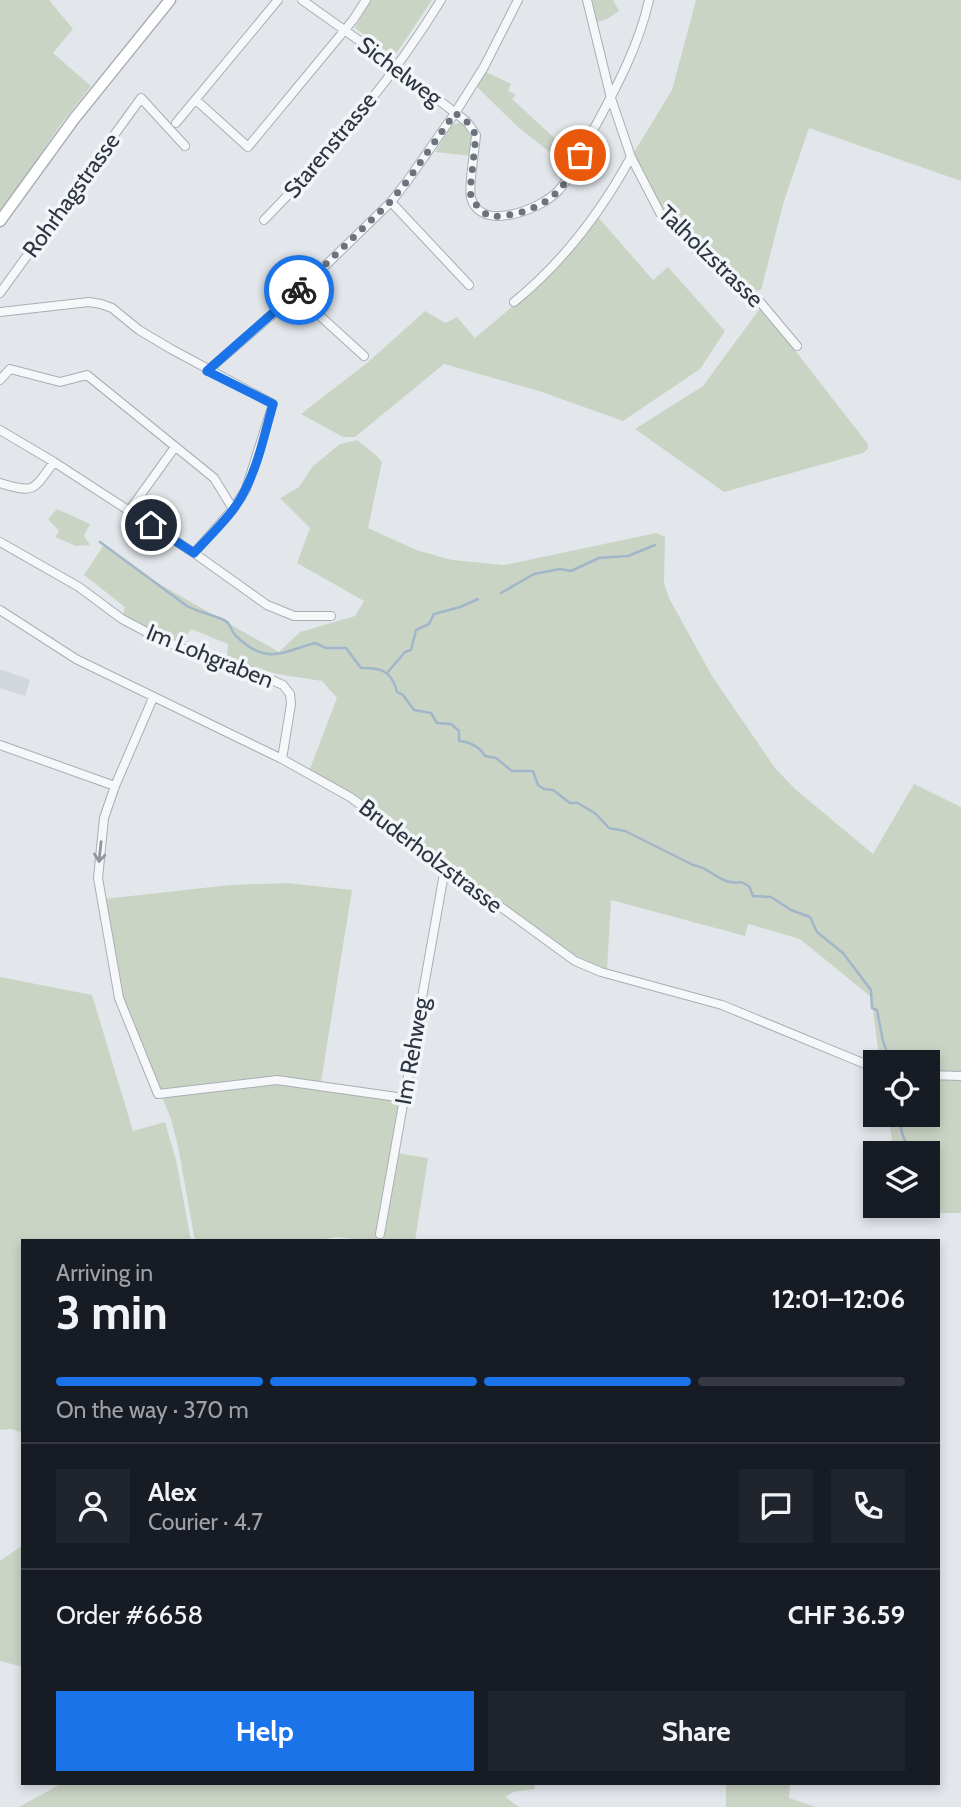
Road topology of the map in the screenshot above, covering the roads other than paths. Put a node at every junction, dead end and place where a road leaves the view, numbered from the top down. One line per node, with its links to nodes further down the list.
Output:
1 (170, 0): 19 (main road)
2 (278, 0): 12 (street)
3 (302, 0): 9 (street, Sichelweg)
4 (366, 0): 9 (street)
5 (441, 0): 10 (street, Starenstrasse)
6 (518, 0): 13 (street)
7 (587, 0): 11 (street, Talholzstrasse)
8 (649, 0): 11 (street)
9 (345, 29): 10 (street, Sichelweg); 12 (street)
10 (395, 66): 13 (street, Sichelweg); 18 (street, Starenstrasse)
11 (611, 98): 13 (street, Sichelweg); 16 (street, Talholzstrasse)
12 (196, 100): 14 (street)
13 (455, 113): 17 (street)
14 (176, 123)
15 (185, 146): 21 (street, Rohrhagstrasse)
16 (631, 157): 23 (street); 25 (street, Talholzstrasse)
17 (390, 202): 20 (street); 22 (street)
18 (264, 220)
19 (0, 221)
20 (469, 285)
21 (0, 293)
22 (296, 294): 26 (street); 27 (street)
23 (514, 302)
24 (0, 312): 27 (street)
25 (797, 346)
26 (364, 356)
27 (207, 371): 33 (street)
28 (0, 380): 30 (street)
29 (0, 430): 31 (street)
30 (175, 447): 33 (street); 34 (street)
31 (54, 461): 32 (street); 34 (street)
32 (0, 483)
33 (233, 509): 36 (street)
34 (129, 511): 36 (street)
35 (0, 542): 41 (street, Im Lohgraben)
36 (194, 553): 38 (street)
37 (0, 610): 39 (street, Bruderholzstrasse)
38 (331, 615)
39 (153, 698): 41 (street, Bruderholzstrasse); 42 (street)
40 (0, 745): 42 (street)
41 (282, 759): 43 (street, Bruderholzstrasse)
42 (115, 786): 47 (street, one-way to 47)
43 (445, 868): 44 (street, Bruderholzstrasse); 47 (street, Im Rehweg)
44 (863, 1063)
45 (940, 1075): 46 (street)
46 (961, 1076)
47 (404, 1098): 48 (street, Im Rehweg)
48 (380, 1234)

